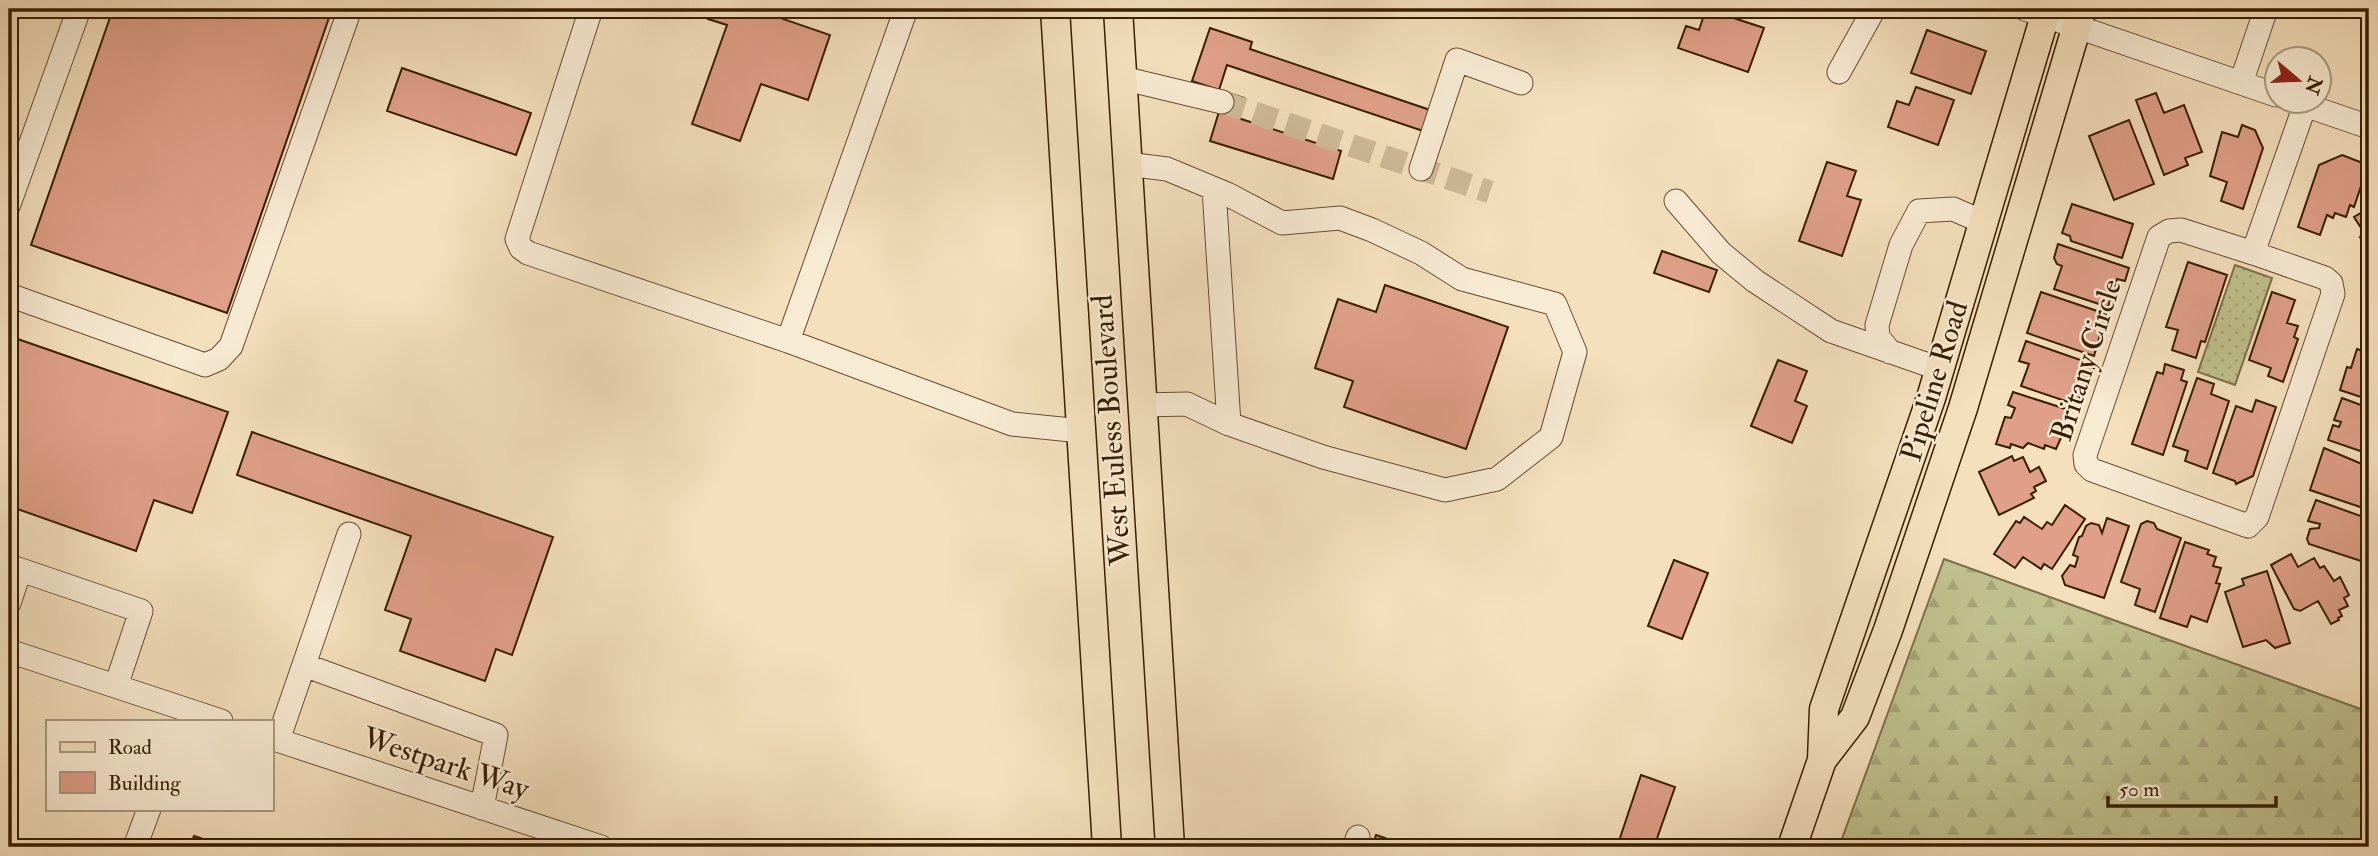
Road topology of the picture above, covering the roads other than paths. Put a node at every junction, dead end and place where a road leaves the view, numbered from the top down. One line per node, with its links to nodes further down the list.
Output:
1 (79, 9): 24 (street)
2 (350, 9): 27 (street)
3 (591, 9): 28 (street)
4 (906, 9): 28 (street)
5 (1055, 9): 35 (main road, West Euless Boulevard)
6 (1118, 9): 12 (main road, West Euless Boulevard)
7 (1874, 9): 11 (street)
8 (2266, 9): 14 (street)
9 (2039, 11): 10 (street); 25 (main road, Pipeline Road)
10 (2078, 18): 14 (street); 33 (main road, Pipeline Road)
11 (1839, 72)
12 (1122, 78): 16 (street); 20 (main road, West Euless Boulevard)
13 (1521, 83): 21 (street)
14 (2241, 83): 15 (street)
15 (2262, 90)
16 (1222, 102)
17 (2332, 114): 19 (street)
18 (2297, 116): 26 (street)
19 (2369, 127)
20 (1127, 164): 22 (street); 32 (main road, West Euless Boulevard)
21 (1421, 169)
22 (1214, 189): 34 (street); 34 (street)
23 (1676, 201): 29 (street)
24 (9, 204)
25 (1983, 222): 29 (street); 30 (main road, Pipeline Road)
26 (2253, 253): 26 (street, Britany Circle)
27 (9, 295)
28 (788, 341): 35 (street)
29 (1889, 352): 30 (street)
30 (1940, 369): 31 (main road, Pipeline Road)
31 (1931, 398): 33 (main road); 45 (main road, Pipeline Road)
32 (1143, 405): 34 (street); 52 (main road, West Euless Boulevard)
33 (1963, 408): 45 (main road, Pipeline Road)
34 (1229, 424)
35 (1081, 431): 51 (main road, West Euless Boulevard)
36 (349, 534): 40 (street)
37 (14, 568): 38 (street); 41 (street)
38 (9, 603)
39 (9, 651): 41 (street)
40 (304, 665): 44 (street); 46 (street)
41 (116, 686): 42 (street)
42 (182, 715): 43 (street)
43 (214, 720)
44 (275, 739): 46 (street, Westpark Way)
45 (1822, 760): 53 (main road, Pipeline Road)
46 (482, 808): 48 (street, Westpark Way)
47 (149, 810): 49 (street)
48 (573, 843): 50 (street, Westpark Way)
49 (135, 847)
50 (601, 847)
51 (1107, 847)
52 (1170, 847)
53 (1792, 847)

